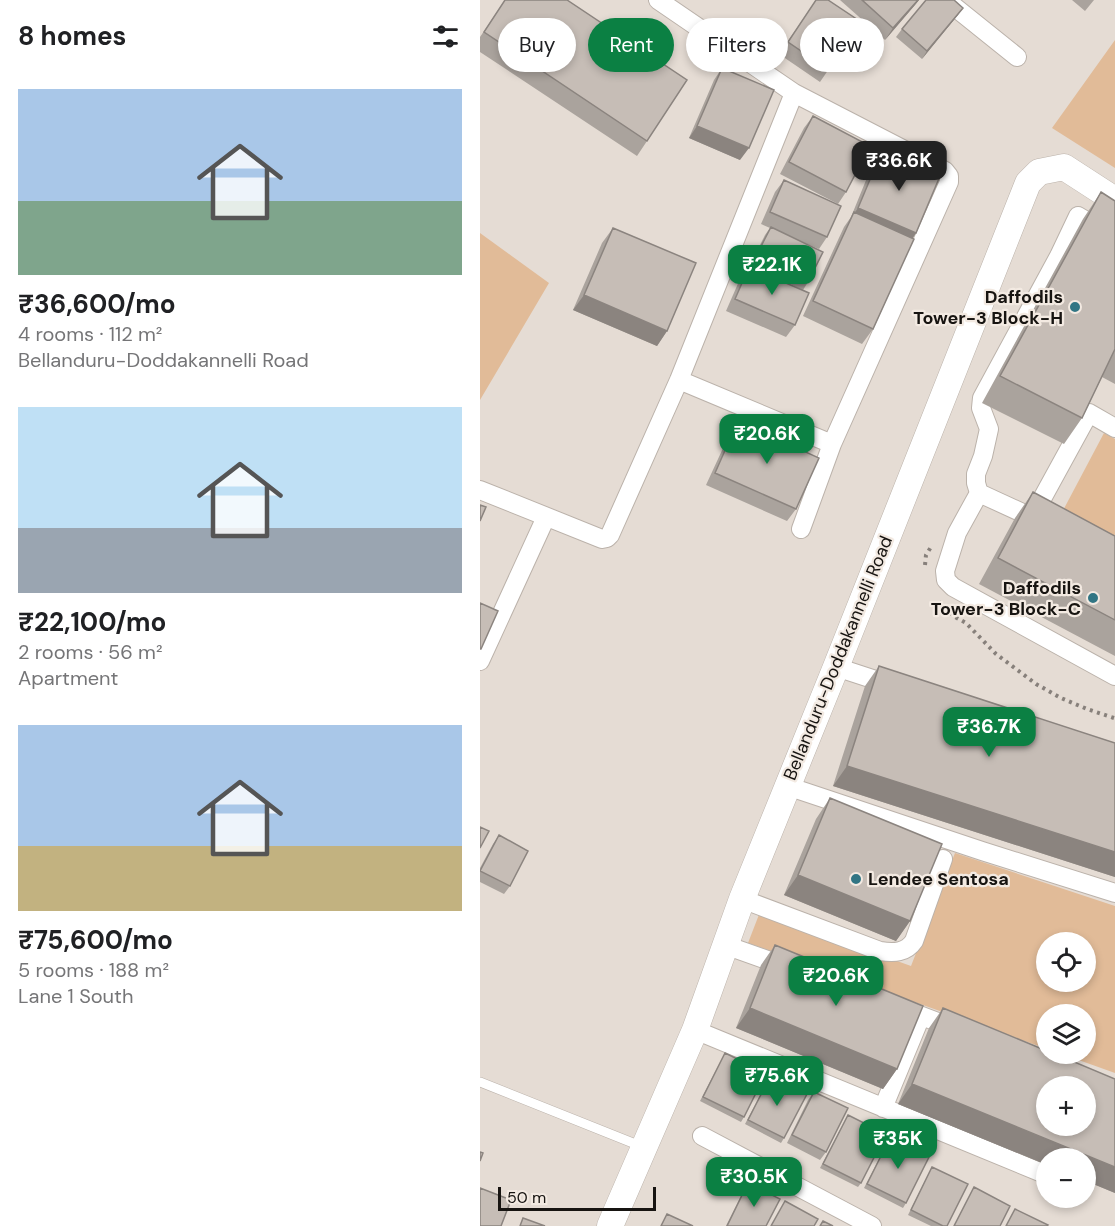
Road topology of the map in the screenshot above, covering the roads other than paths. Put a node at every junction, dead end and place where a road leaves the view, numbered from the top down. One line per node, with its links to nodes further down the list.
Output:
1 (658, 0): 4 (street)
2 (946, 0): 3 (street)
3 (1017, 57)
4 (794, 93): 7 (street); 9 (street)
5 (1115, 200): 17 (street, Bellanduru-Doddakannelli Road)
6 (1115, 238): 11 (street)
7 (679, 380): 9 (street); 12 (street)
8 (1115, 428): 13 (street)
9 (832, 444): 15 (street)
10 (480, 490): 12 (street)
11 (979, 493): 13 (street); 18 (street)
12 (546, 517): 16 (street)
13 (1032, 517): 14 (street)
14 (1052, 528)
15 (801, 529)
16 (480, 661)
17 (836, 668): 19 (street); 20 (street, Bellanduru-Doddakannelli Road)
18 (1115, 676)
19 (912, 692)
20 (787, 786): 22 (street); 23 (street, Bellanduru-Doddakannelli Road)
21 (943, 859): 23 (street)
22 (1115, 893)
23 (742, 899): 24 (street, Bellanduru-Doddakannelli Road)
24 (725, 945): 25 (street); 28 (street, Bellanduru-Doddakannelli Road)
25 (802, 973)
26 (878, 1000): 27 (street)
27 (921, 1016): 29 (street); 31 (street)
28 (695, 1030): 31 (street); 33 (street, Bellanduru-Doddakannelli Road)
29 (975, 1036)
30 (480, 1082): 33 (lane)
31 (883, 1108): 34 (street)
32 (702, 1136): 36 (street)
33 (643, 1147): 35 (street, Bellanduru-Doddakannelli Road)
34 (1036, 1171)
35 (610, 1226)
36 (872, 1226)

